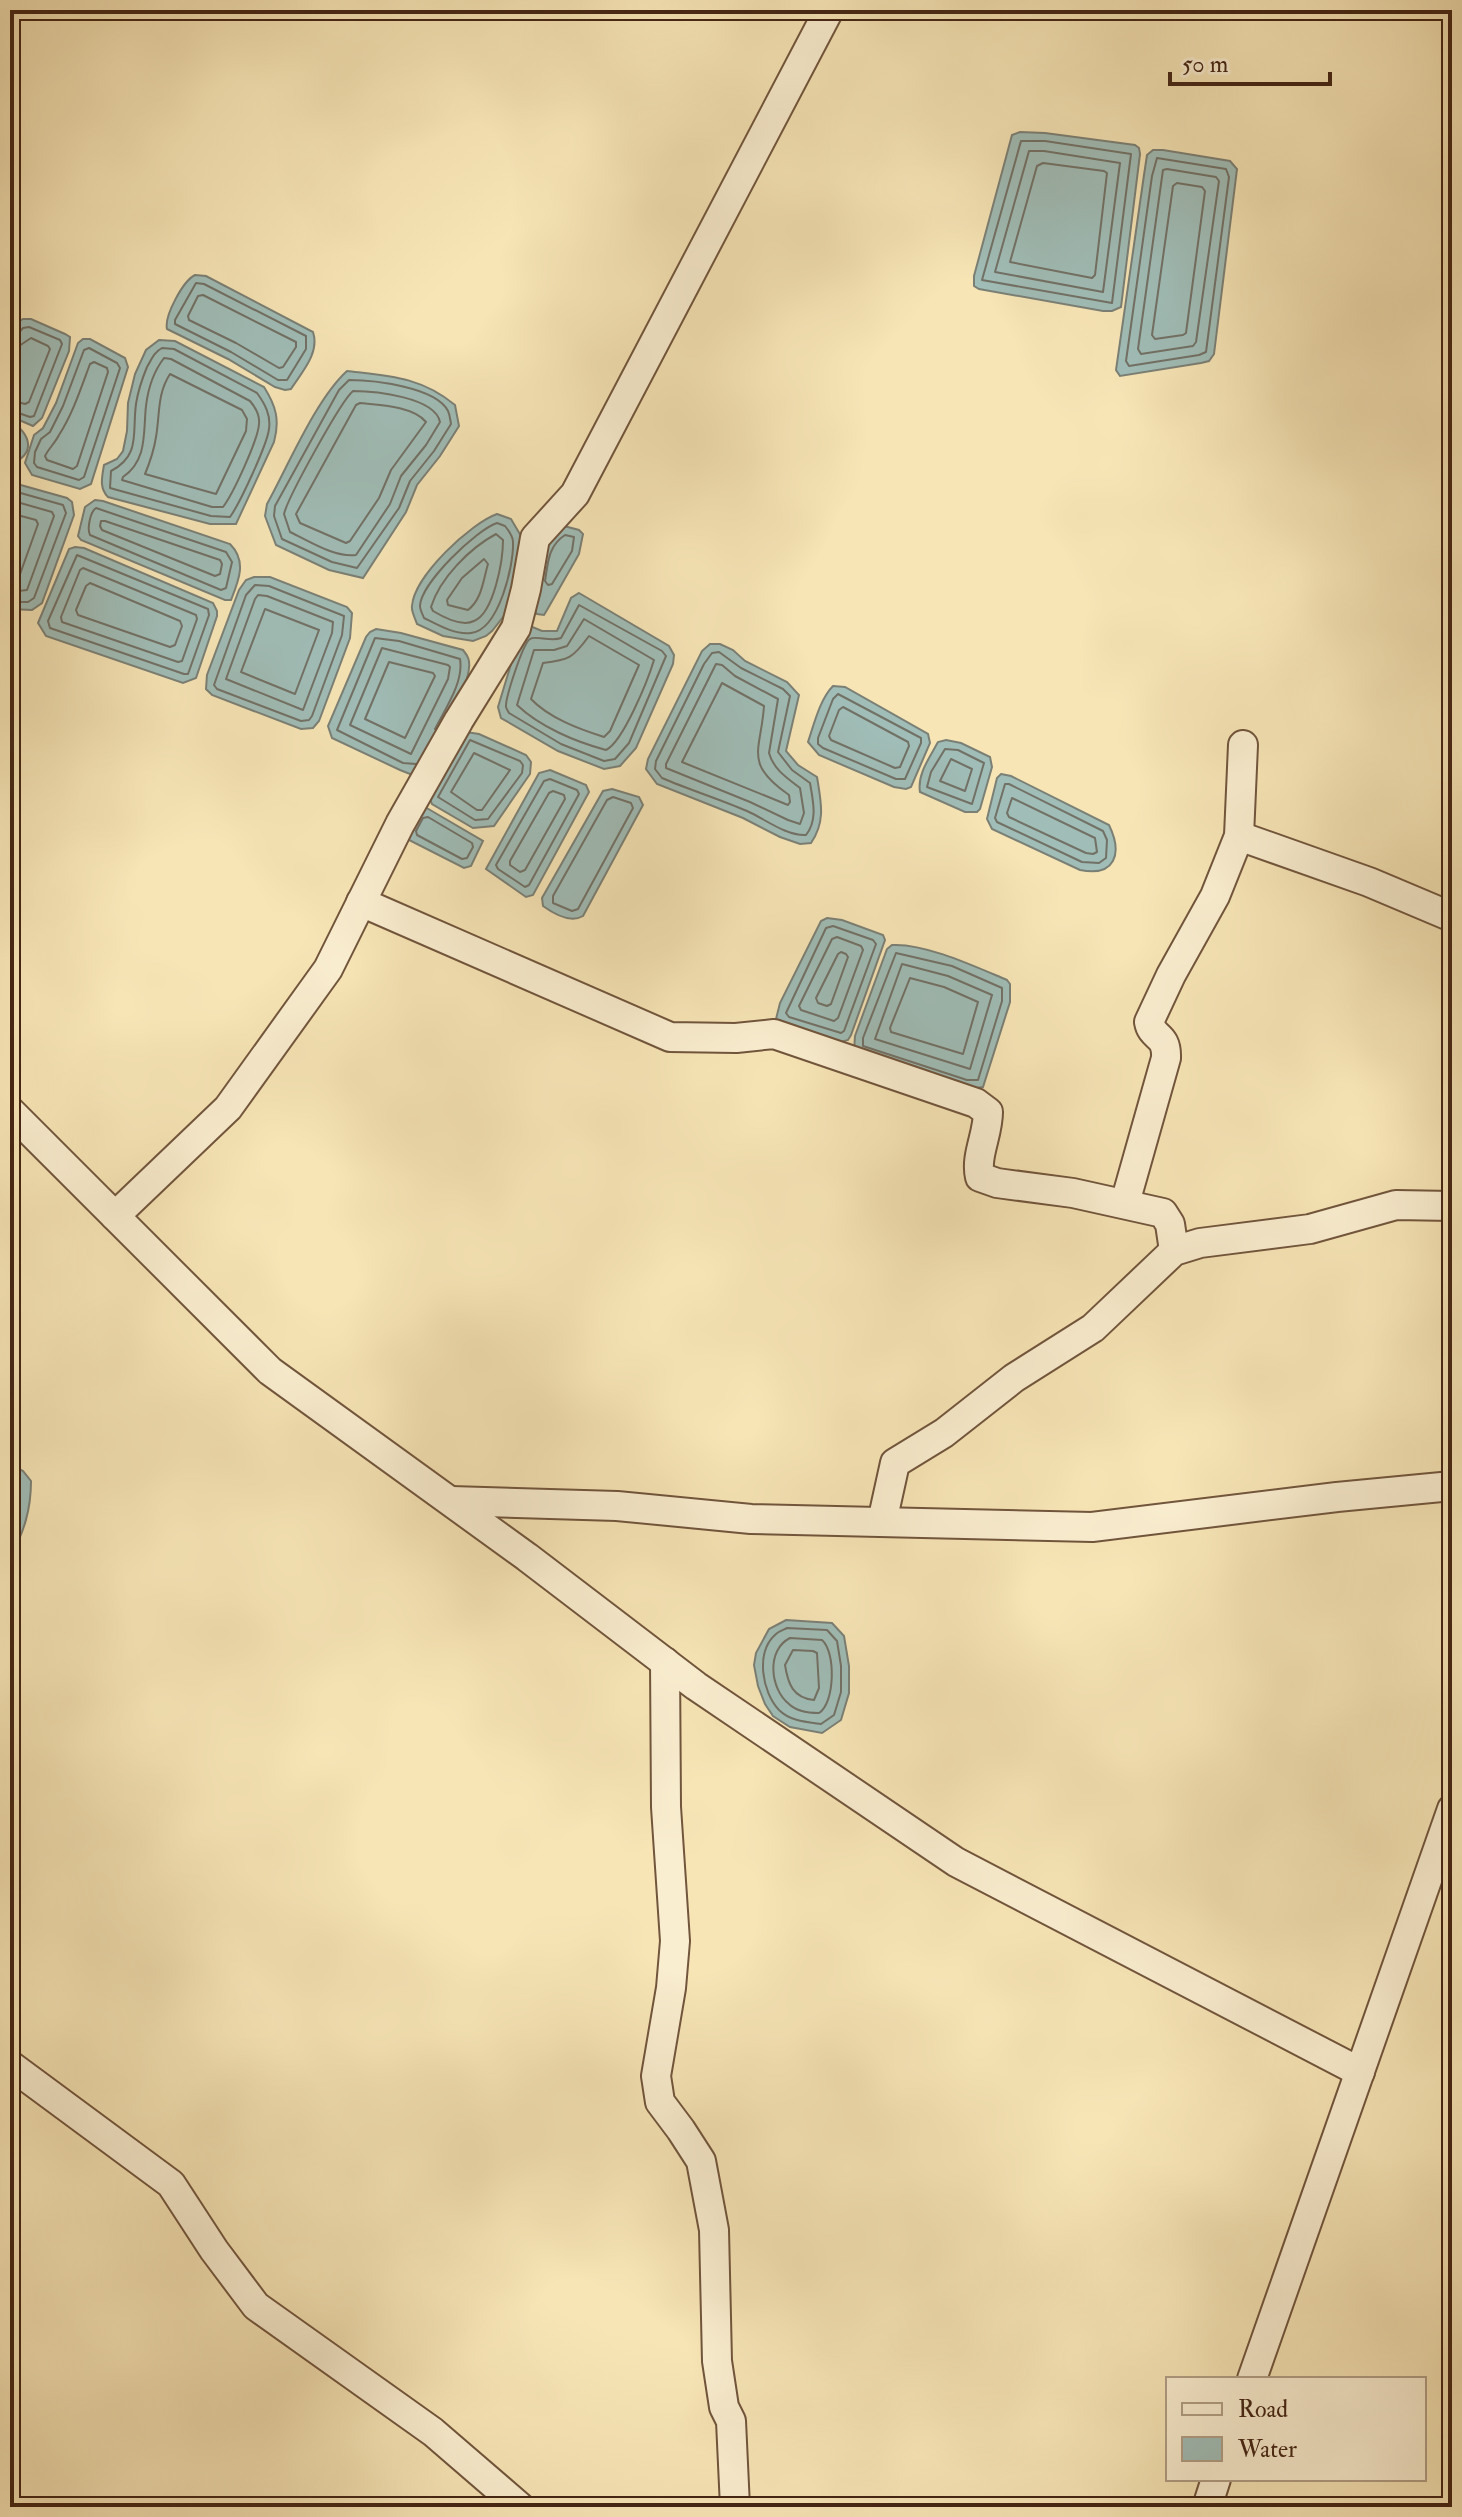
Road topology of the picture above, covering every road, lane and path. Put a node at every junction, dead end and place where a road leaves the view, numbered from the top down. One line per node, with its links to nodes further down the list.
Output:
1 (829, 10): 4 (street)
2 (1243, 745): 3 (street)
3 (1239, 836): 5 (street); 7 (street)
4 (361, 902): 7 (street); 9 (street)
5 (1452, 917)
6 (10, 1111): 9 (street)
7 (1125, 1203): 10 (street)
8 (1452, 1206): 10 (street)
9 (115, 1216): 12 (street)
10 (1174, 1251): 13 (street)
11 (1452, 1486): 13 (street)
12 (451, 1501): 13 (street); 14 (street)
13 (882, 1522)
14 (665, 1662): 17 (street); 21 (street)
15 (1452, 1809): 17 (street)
16 (10, 2065): 20 (street)
17 (1360, 2072): 18 (street)
18 (1253, 2377)
19 (1215, 2481): 22 (street)
20 (520, 2507)
21 (735, 2507)
22 (1207, 2507)

